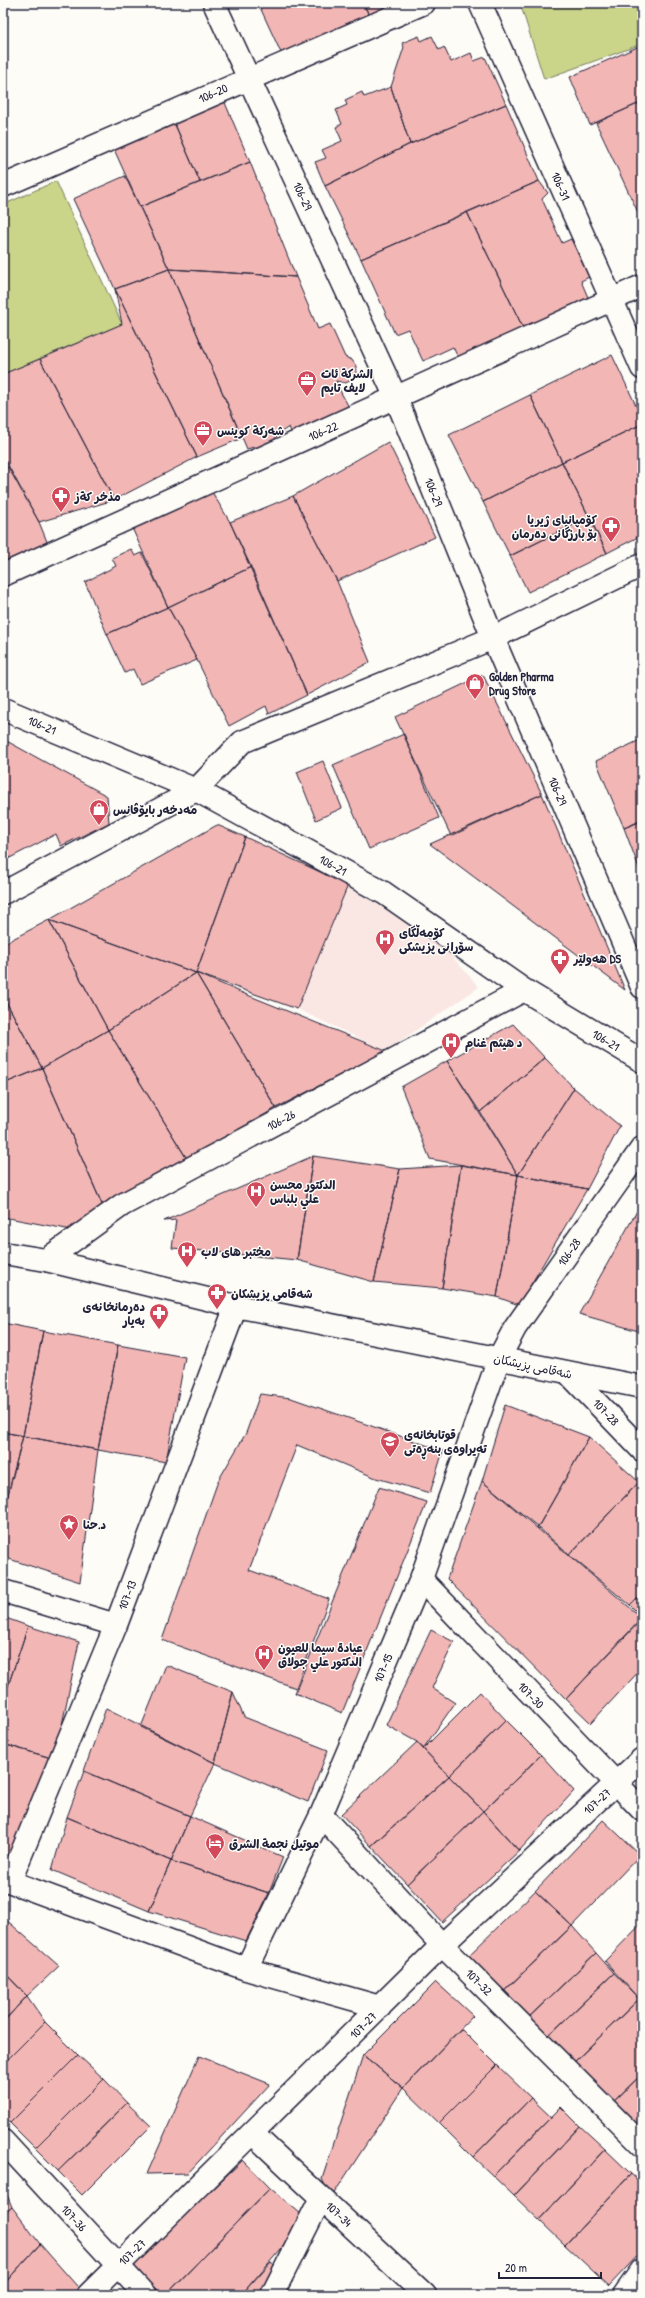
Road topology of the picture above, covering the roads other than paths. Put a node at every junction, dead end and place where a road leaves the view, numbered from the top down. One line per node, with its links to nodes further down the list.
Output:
1 (214, 3): 4 (street, 106-29)
2 (424, 3): 4 (street, 106-20)
3 (480, 3): 7 (street, 106-31)
4 (248, 78): 5 (street, 106-20); 9 (street, 106-29)
5 (3, 186)
6 (642, 286): 7 (street, 106-22)
7 (612, 299): 8 (street, 106-31); 9 (street, 106-22)
8 (642, 368)
9 (396, 398): 11 (street, 106-22); 12 (street, 106-29)
10 (642, 565): 12 (street)
11 (3, 574)
12 (493, 638): 14 (street); 16 (street, 106-29)
13 (3, 709): 14 (street, 106-21)
14 (196, 790): 15 (street); 17 (street, 106-21)
15 (3, 893)
16 (639, 974)
17 (524, 990): 18 (street, 106-21); 21 (street, 106-26)
18 (642, 1061)
19 (642, 1148): 23 (street, 106-28)
20 (3, 1253): 21 (street, شەقامی پزیشکان)
21 (46, 1260): 22 (street, شەقامی پزیشکان)
22 (236, 1306): 23 (street, شەقامی پزیشکان); 29 (street, 107-13)
23 (498, 1358): 24 (street, شەقامی پزیشکان); 27 (street, 107-15)
24 (570, 1374): 25 (street, شەقامی پزیشکان); 26 (street, 107-28)
25 (642, 1387)
26 (642, 1450)
27 (421, 1579): 31 (street, 107-30); 33 (street, 107-15)
28 (3, 1591): 29 (street)
29 (116, 1625): 34 (street, 107-13)
30 (642, 1758): 31 (street, 107-27)
31 (616, 1783): 32 (street, 107-30); 35 (street, 107-27)
32 (642, 1810)
33 (321, 1815): 35 (street, 107-32); 36 (street, 107-15)
34 (6, 1880): 36 (street)
35 (442, 1945): 37 (street, 107-27); 40 (street, 107-32)
36 (246, 1969): 37 (street)
37 (380, 2007): 38 (street, 107-27)
38 (253, 2134): 41 (street, 107-34); 42 (street, 107-27)
39 (3, 2141): 42 (street, 107-36)
40 (642, 2145)
41 (321, 2198): 46 (street); 47 (street, 107-34)
42 (118, 2265): 44 (street, 107-27); 45 (street, 107-36)
43 (642, 2270): 48 (street)
44 (88, 2295)
45 (146, 2295)
46 (272, 2295)
47 (425, 2295)
48 (624, 2295)

